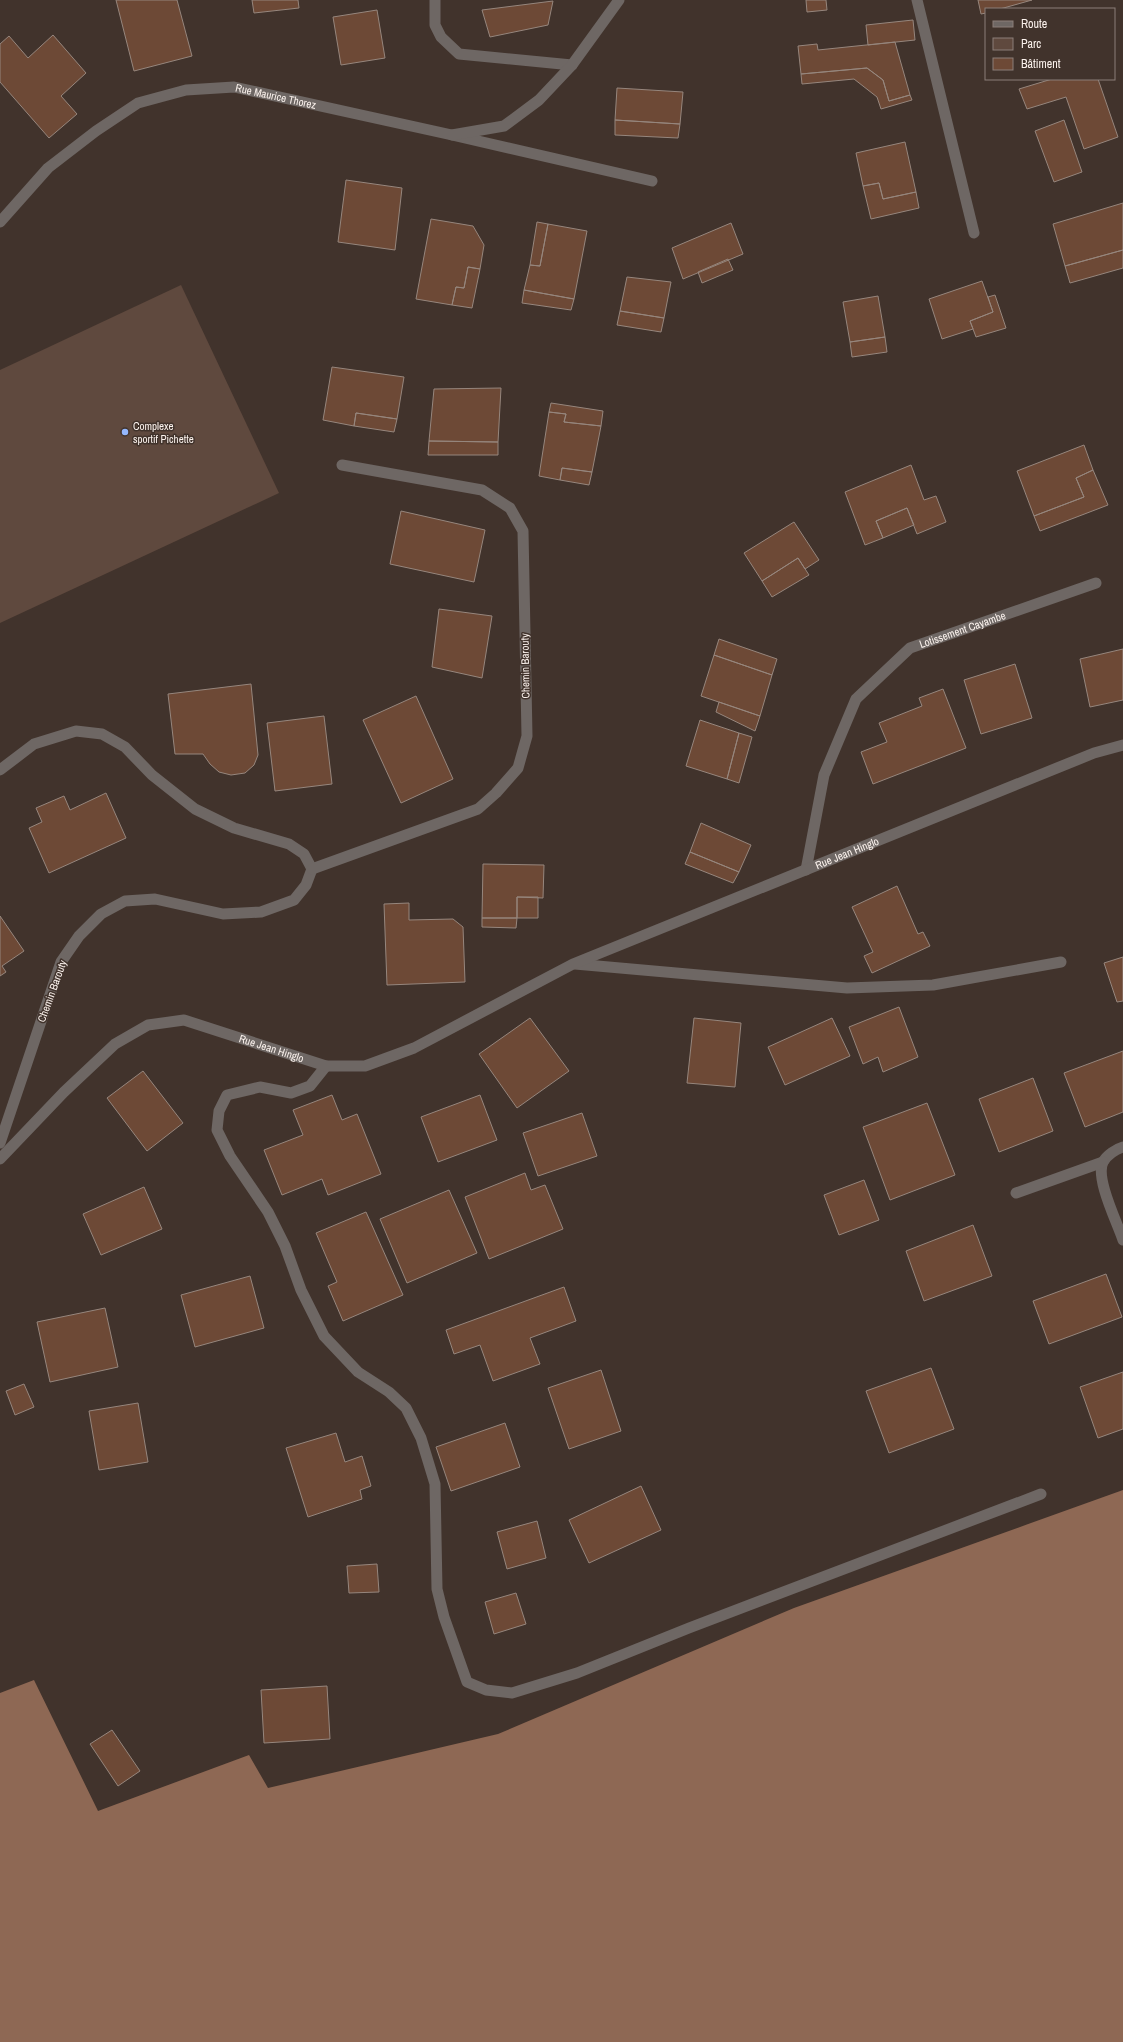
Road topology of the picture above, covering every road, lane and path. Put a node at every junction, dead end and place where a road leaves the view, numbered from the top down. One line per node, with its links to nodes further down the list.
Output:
1 (435, 0): 4 (street)
2 (619, 0): 4 (street, Rue Maurice Thorez)
3 (917, 0): 8 (street)
4 (572, 65): 5 (street, Rue Maurice Thorez)
5 (452, 135): 6 (street); 7 (street, Rue Maurice Thorez)
6 (652, 181)
7 (0, 222)
8 (974, 233)
9 (342, 465): 13 (street, Chemin Barouty)
10 (1096, 583): 14 (street, Lotissement Cayambe)
11 (1123, 745): 14 (street, Rue Jean Hinglo)
12 (0, 770): 13 (street)
13 (312, 869): 18 (street, Chemin Barouty)
14 (806, 870): 16 (street, Rue Jean Hinglo)
15 (1061, 962): 16 (street)
16 (572, 964): 17 (street, Rue Jean Hinglo)
17 (326, 1066): 20 (street, Rue Jean Hinglo); 24 (street)
18 (0, 1144)
19 (1123, 1147): 21 (street)
20 (0, 1159)
21 (1103, 1162): 22 (street); 23 (street)
22 (1016, 1192)
23 (1123, 1240)
24 (1041, 1494)

